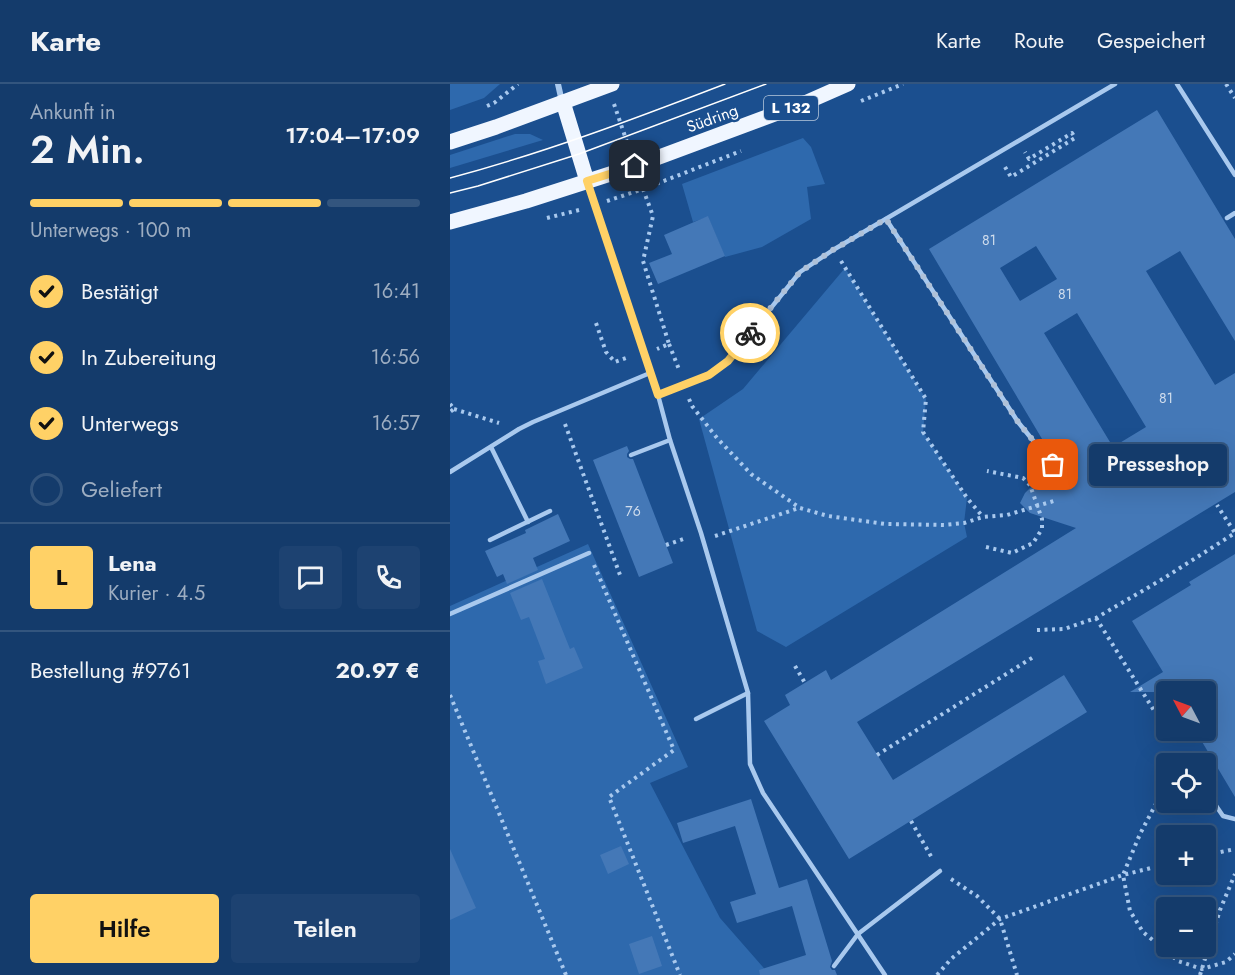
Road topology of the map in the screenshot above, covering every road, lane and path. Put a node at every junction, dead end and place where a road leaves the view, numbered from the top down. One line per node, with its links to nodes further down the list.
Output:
1 (518, 84): 10 (path)
2 (558, 84): 9 (street)
3 (848, 84): 13 (main road, Südring / L 132)
4 (1115, 84): 19 (lane)
5 (1177, 84): 14 (lane)
6 (1226, 84): 8 (path)
7 (609, 85): 9 (main road); 13 (path)
8 (1235, 98)
9 (563, 102): 11 (main road); 16 (main road)
10 (480, 110)
11 (450, 142)
12 (1029, 159): 15 (path)
13 (635, 166): 16 (main road, Südring / L 132); 23 (path)
14 (1235, 175)
15 (1011, 177)
16 (587, 181): 20 (main road, Südring / L 132); 24 (lane)
17 (1235, 213): 18 (lane)
18 (1227, 218)
19 (886, 219): 21 (lane); 35 (lane)
20 (450, 222)
21 (833, 250): 26 (lane); 43 (path)
22 (596, 323): 24 (path)
23 (669, 344): 24 (path); 26 (path)
24 (643, 353): 25 (lane)
25 (650, 373): 27 (lane); 29 (lane)
26 (684, 384): 27 (lane); 41 (path)
27 (658, 395): 32 (lane)
28 (450, 404): 30 (path)
29 (560, 410): 31 (lane); 51 (path)
30 (452, 411): 31 (path)
31 (519, 429): 33 (lane)
32 (670, 440): 34 (lane); 45 (lane)
33 (491, 447): 37 (lane); 44 (lane)
34 (631, 455)
35 (1053, 465)
36 (987, 471): 40 (path)
37 (450, 472)
38 (1057, 500): 40 (path)
39 (1217, 505): 53 (path)
40 (1038, 506): 43 (path); 49 (path)
41 (800, 508): 43 (path); 46 (path)
42 (550, 511): 44 (lane)
43 (983, 517)
44 (528, 522): 47 (lane)
45 (701, 533): 46 (lane); 48 (path)
46 (703, 539): 58 (lane)
47 (490, 540)
48 (666, 545)
49 (986, 547)
50 (589, 553): 52 (lane); 79 (path)
51 (620, 575)
52 (450, 614)
53 (1095, 618): 54 (path); 61 (path)
54 (1037, 630)
55 (1035, 656): 62 (path)
56 (795, 666): 57 (path)
57 (805, 683)
58 (748, 693): 60 (lane); 74 (lane)
59 (450, 695): 78 (path)
60 (696, 719)
61 (1181, 753)
62 (877, 755)
63 (1156, 804): 72 (path)
64 (1216, 805): 65 (lane)
65 (1235, 819)
66 (911, 821): 70 (path)
67 (1235, 849): 68 (path)
68 (1216, 853)
69 (1156, 867): 72 (path)
70 (940, 871): 73 (path); 74 (lane)
71 (1235, 874): 77 (path)
72 (1123, 875): 73 (path); 77 (path)
73 (1000, 919): 81 (path); 82 (path)
74 (858, 934): 76 (lane); 80 (lane)
75 (1235, 954): 77 (path)
76 (834, 966)
77 (1202, 969): 83 (path)
78 (566, 975)
79 (680, 975)
80 (885, 975)
81 (937, 975)
82 (1017, 975)
83 (1200, 975)

